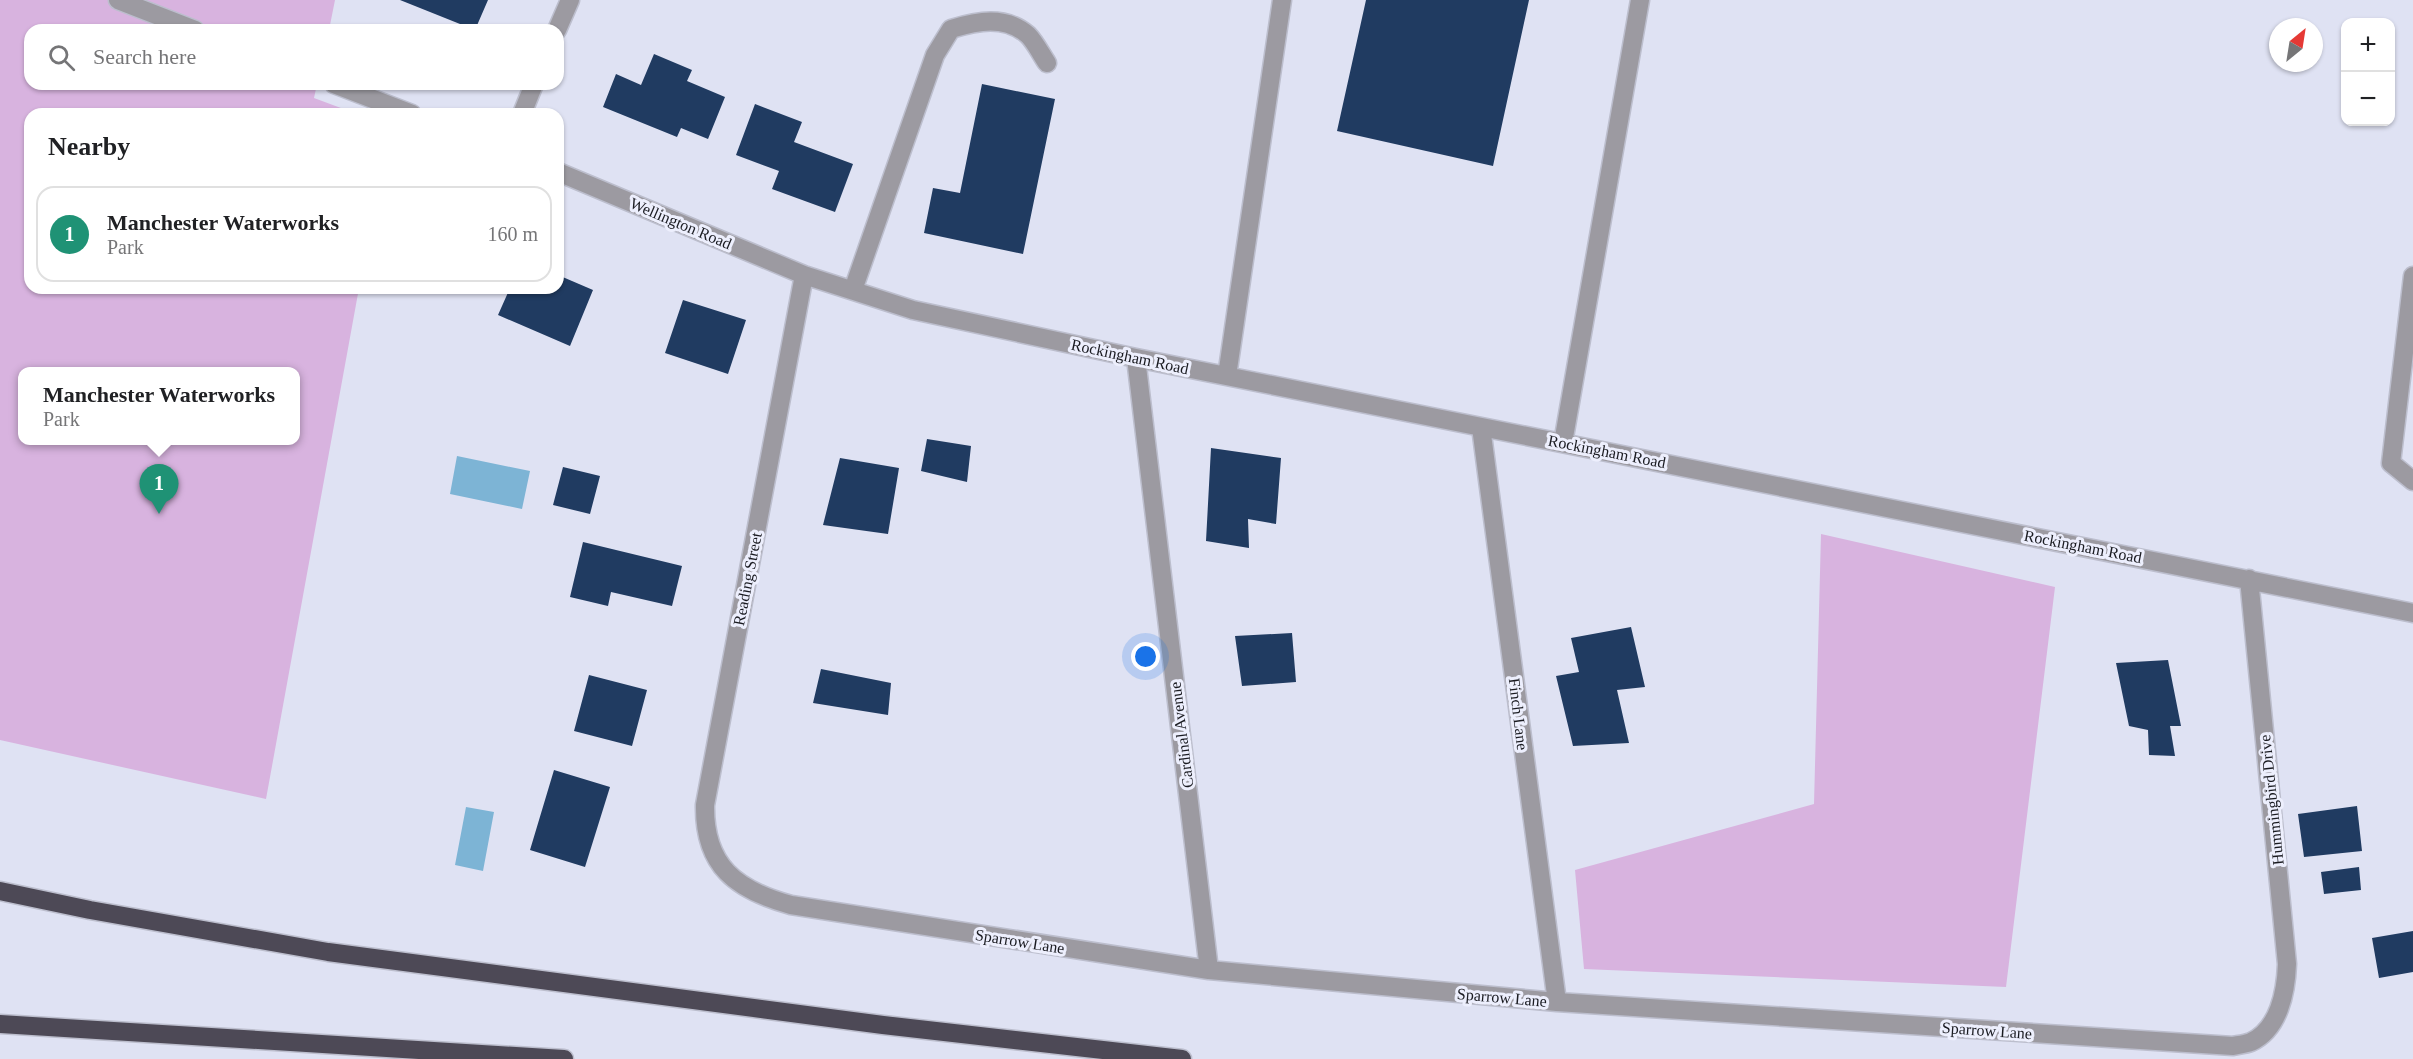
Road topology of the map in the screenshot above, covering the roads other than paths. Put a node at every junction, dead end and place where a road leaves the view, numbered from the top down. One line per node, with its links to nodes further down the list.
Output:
1 (118, 0): 5 (street)
2 (570, 0): 6 (street)
3 (1282, 0): 17 (street)
4 (1640, 0): 19 (street)
5 (180, 24)
6 (560, 24)
7 (1047, 63): 15 (street)
8 (350, 90): 10 (street)
9 (532, 90): 11 (street)
10 (396, 108)
11 (524, 108)
12 (564, 175): 13 (street, Wellington Road)
13 (804, 275): 15 (street, Rockingham Road); 23 (street, Reading Street)
14 (2413, 276): 20 (street)
15 (853, 290): 16 (street, Rockingham Road)
16 (1136, 358): 17 (street, Rockingham Road); 25 (street, Cardinal Avenue)
17 (1227, 376): 18 (street, Rockingham Road)
18 (1481, 427): 19 (street, Rockingham Road); 26 (street, Finch Lane)
19 (1563, 443): 21 (street, Rockingham Road)
20 (2413, 481)
21 (2249, 579): 22 (street, Rockingham Road); 27 (street, Hummingbird Drive)
22 (2413, 613)
23 (732, 878): 25 (street, Sparrow Lane)
24 (0, 891): 30 (highway)
25 (1209, 970): 26 (street, Sparrow Lane)
26 (1557, 1002): 27 (street, Sparrow Lane)
27 (2274, 1019)
28 (0, 1024): 29 (highway)
29 (564, 1059)
30 (1182, 1059)

